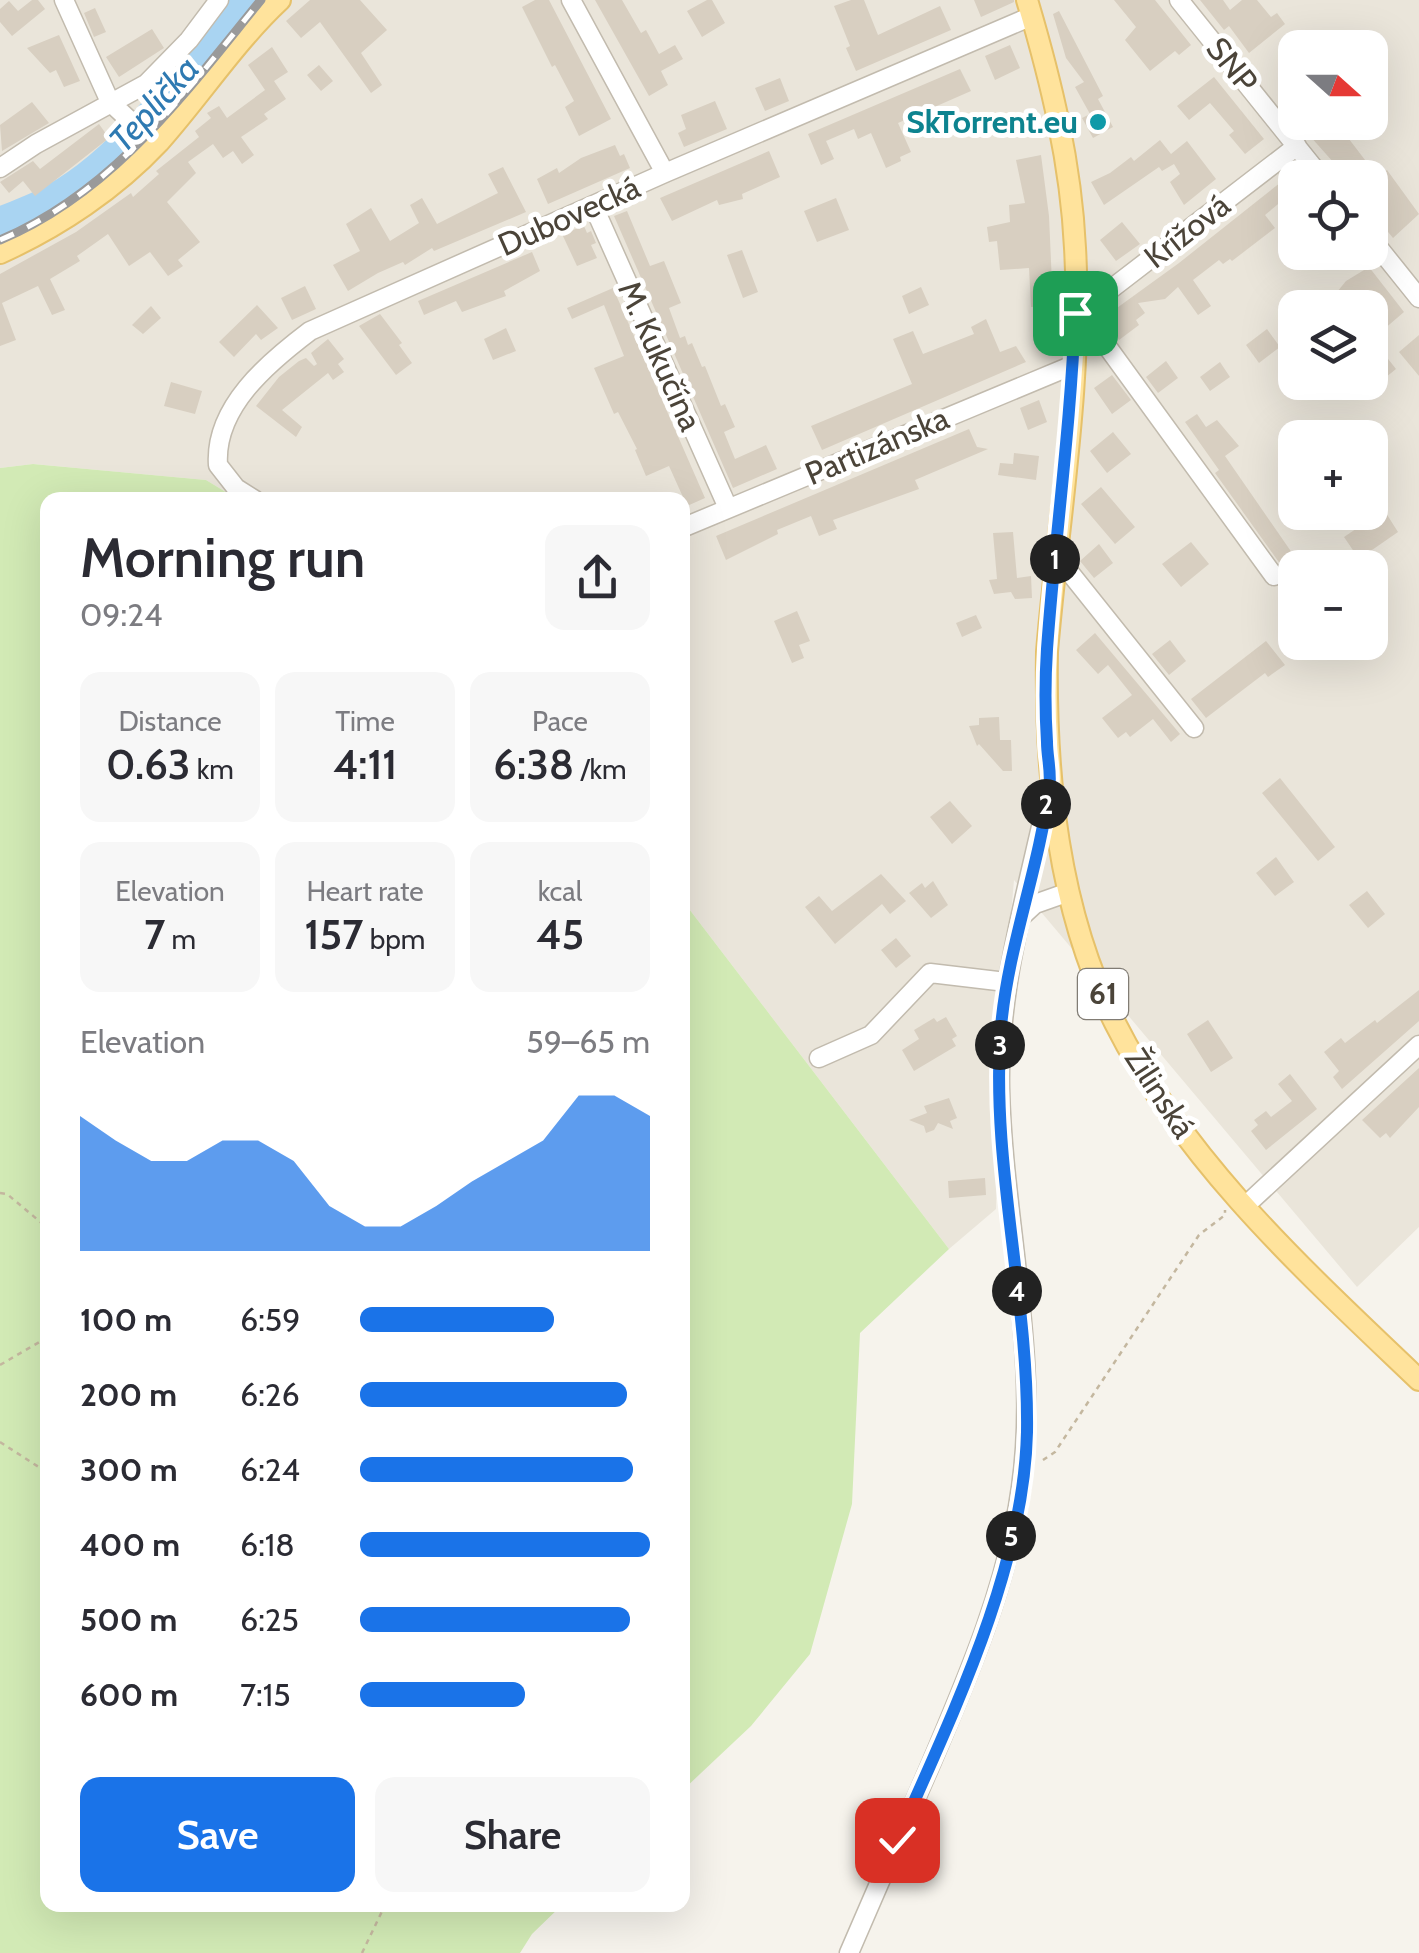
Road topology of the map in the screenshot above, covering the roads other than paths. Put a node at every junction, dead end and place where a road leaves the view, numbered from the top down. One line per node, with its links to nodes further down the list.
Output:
1 (64, 0): 7 (street)
2 (218, 0): 7 (street)
3 (280, 0): 8 (main road)
4 (571, 0): 12 (street)
5 (1179, 0): 9 (street, SNP)
6 (1030, 8): 12 (street, Dubovecká); 17 (main road, Žilinská / 61)
7 (110, 102): 8 (street); 11 (street)
8 (150, 138): 14 (main road)
9 (1297, 146): 10 (street, SNP); 17 (street, Krížová)
10 (1308, 160)
11 (0, 168)
12 (665, 173): 13 (street, Dubovecká)
13 (593, 205): 19 (street, Dubovecká); 20 (street, M. Kukučína)
14 (0, 252)
15 (1388, 259): 16 (street)
16 (1419, 298)
17 (1075, 313): 18 (main road, Žilinská / 61); 23 (street)
18 (1074, 366): 20 (street, Partizánska); 22 (main road, Žilinská / 61)
19 (245, 492)
20 (728, 508): 21 (street, Partizánska)
21 (690, 525)
22 (1055, 554): 24 (street); 25 (main road, Žilinská / 61)
23 (1274, 576)
24 (1194, 728)
25 (1050, 786): 26 (main road, Žilinská / 61); 27 (street)
26 (1069, 892): 27 (street); 31 (main road, Žilinská / 61)
27 (1022, 917): 28 (street)
28 (1006, 982): 30 (street); 33 (street)
29 (1419, 1045): 31 (street)
30 (819, 1058)
31 (1234, 1211): 32 (main road, 61)
32 (1419, 1380)
33 (848, 1953)

